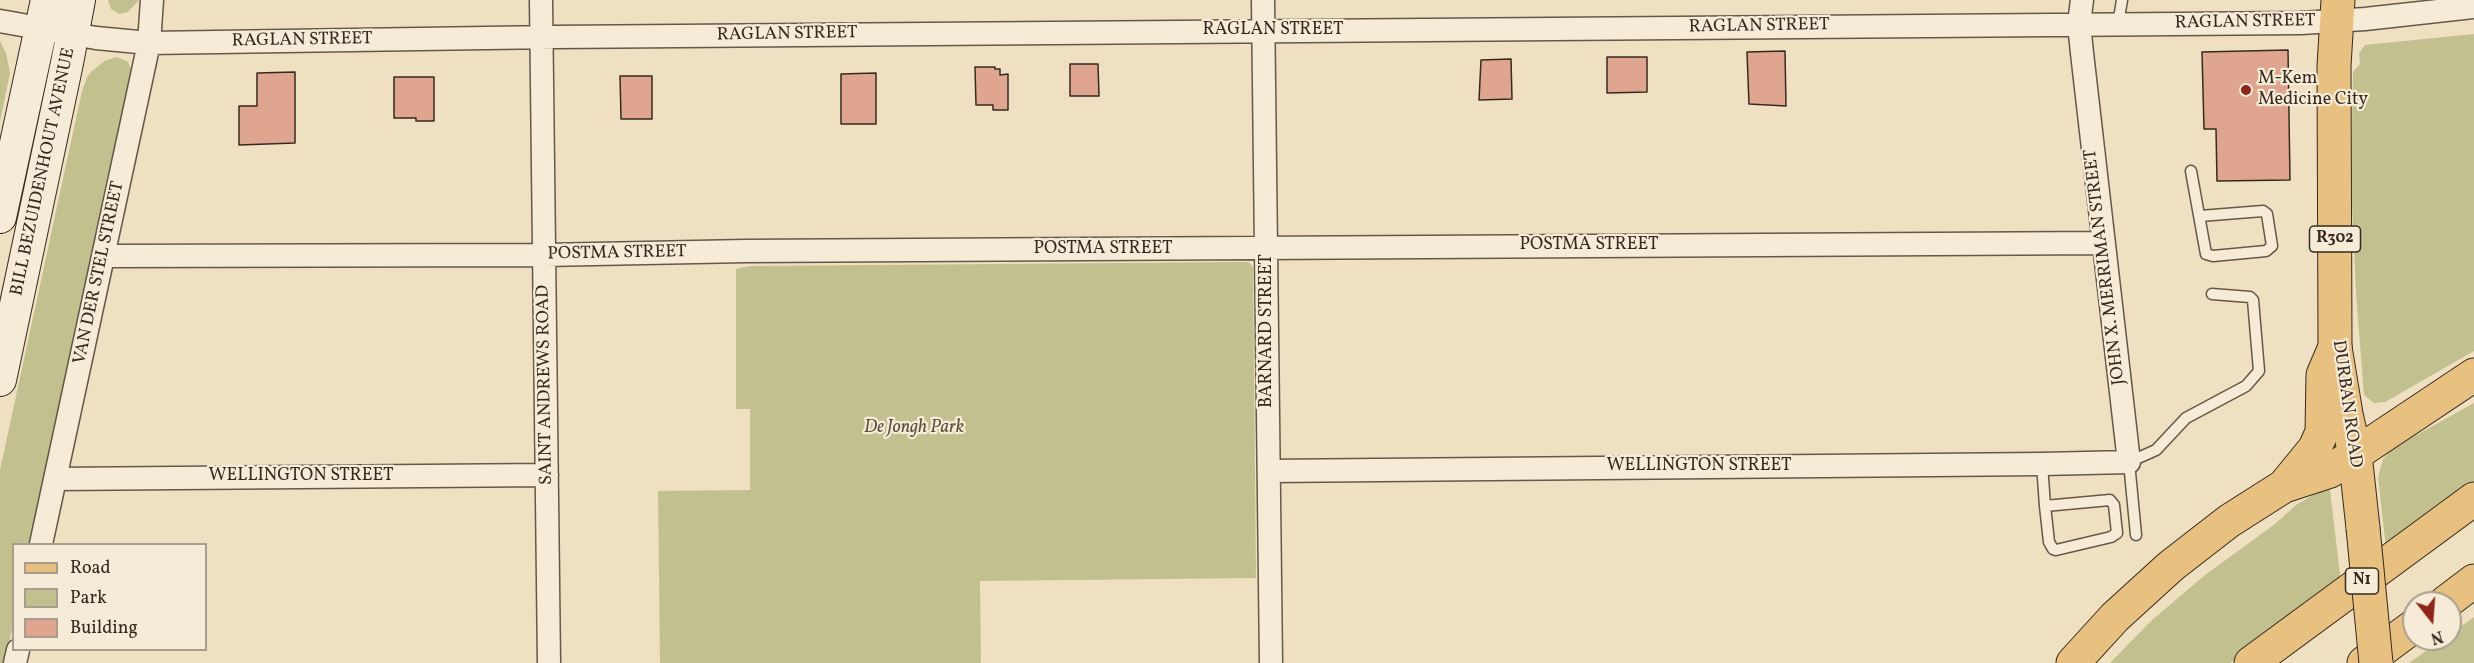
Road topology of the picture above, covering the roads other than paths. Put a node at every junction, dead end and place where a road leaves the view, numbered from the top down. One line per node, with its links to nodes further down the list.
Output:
1 (79, 0): 14 (main road, BILL BEZUIDENHOUT AVENUE)
2 (152, 0): 16 (street, VAN DER STEL STREET)
3 (542, 0): 15 (street, SAINT ANDREWS ROAD)
4 (1263, 0): 13 (street, BARNARD STREET)
5 (2082, 0): 11 (street, JOHN X. MERRIMAN STREET)
6 (2122, 0): 12 (lane)
7 (2474, 7): 8 (street, RAGLAN STREET)
8 (2337, 11): 12 (street, RAGLAN STREET); 26 (main road, DURBAN ROAD / R302)
9 (44, 14): 10 (street, RAGLAN STREET); 14 (street, RAGLAN STREET); 20 (main road, BILL BEZUIDENHOUT AVENUE)
10 (0, 21)
11 (2079, 24): 12 (street, RAGLAN STREET); 13 (street, RAGLAN STREET); 17 (street, JOHN X. MERRIMAN STREET)
12 (2125, 25): 17 (street)
13 (1264, 32): 15 (street, RAGLAN STREET); 22 (street, BARNARD STREET)
14 (73, 33): 16 (street, RAGLAN STREET); 28 (main road, BILL BEZUIDENHOUT AVENUE)
15 (542, 39): 16 (street, RAGLAN STREET); 23 (street, SAINT ANDREWS ROAD)
16 (149, 43): 24 (street, VAN DER STEL STREET)
17 (2082, 52): 21 (street, JOHN X. MERRIMAN STREET)
18 (2191, 171): 19 (lane)
19 (2200, 216): 19 (lane)
20 (0, 217)
21 (2103, 243): 22 (street, POSTMA STREET); 30 (street, JOHN X. MERRIMAN STREET)
22 (1268, 249): 23 (street, POSTMA STREET); 32 (street, BARNARD STREET)
23 (544, 255): 24 (street, POSTMA STREET); 33 (street, SAINT ANDREWS ROAD)
24 (103, 256): 34 (street, VAN DER STEL STREET)
25 (2212, 294): 30 (lane)
26 (2335, 346): 29 (main road, DURBAN ROAD / R302); 35 (main road)
27 (2474, 375): 29 (main road)
28 (0, 380)
29 (2355, 454): 35 (main road); 48 (main road, DURBAN ROAD / R302, bridge)
30 (2129, 462): 31 (street, WELLINGTON STREET); 38 (lane, JOHN X. MERRIMAN STREET)
31 (2042, 465): 32 (street, WELLINGTON STREET); 37 (lane)
32 (1269, 471): 44 (street, BARNARD STREET)
33 (547, 475): 34 (street, WELLINGTON STREET); 43 (street, SAINT ANDREWS ROAD)
34 (55, 479): 39 (street, VAN DER STEL STREET)
35 (2284, 486): 45 (main road)
36 (2474, 499): 46 (main road, N1)
37 (2045, 506): 37 (lane)
38 (2136, 535)
39 (41, 543)
40 (2474, 581): 41 (main road)
41 (2461, 591)
42 (2402, 635): 47 (main road)
43 (549, 663)
44 (1271, 663)
45 (2073, 663)
46 (2251, 663)
47 (2364, 663)
48 (2376, 663)

